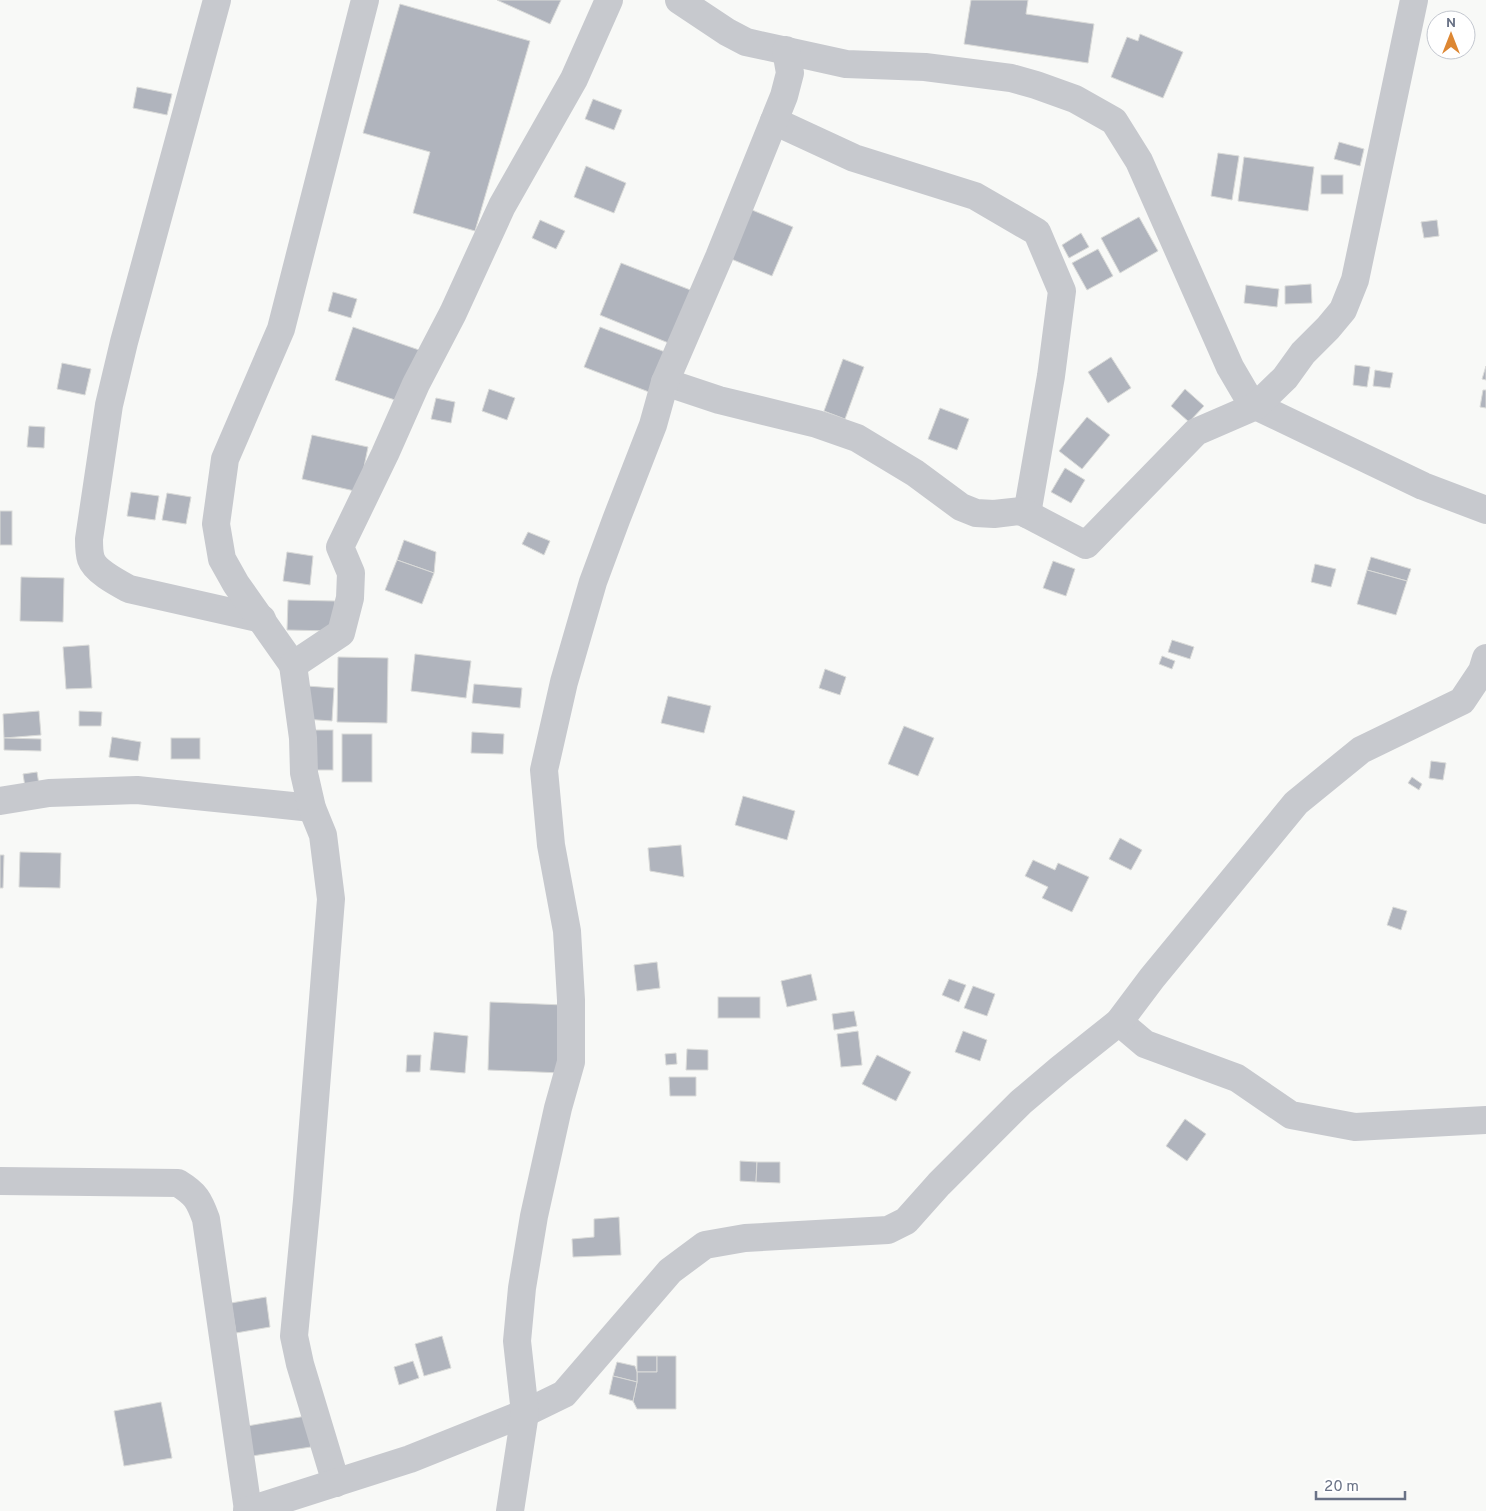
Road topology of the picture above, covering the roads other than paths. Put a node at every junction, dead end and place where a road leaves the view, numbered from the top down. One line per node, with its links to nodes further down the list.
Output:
1 (217, 0): 12 (street)
2 (365, 0): 12 (street)
3 (609, 0): 14 (street)
4 (679, 0): 6 (street)
5 (1414, 0): 9 (street)
6 (786, 50): 7 (street); 9 (street)
7 (774, 121): 8 (street); 11 (street)
8 (665, 382): 11 (street); 20 (street)
9 (1256, 406): 10 (street); 11 (street)
10 (1486, 510)
11 (1028, 514)
12 (262, 619): 14 (street)
13 (1486, 658): 17 (street)
14 (293, 665): 16 (street)
15 (0, 801): 16 (street)
16 (312, 808): 21 (street)
17 (1119, 1022): 18 (street); 20 (street)
18 (1486, 1120)
19 (0, 1181): 22 (street)
20 (525, 1413): 21 (street); 23 (street)
21 (336, 1483): 22 (street)
22 (248, 1511)
23 (510, 1511)

